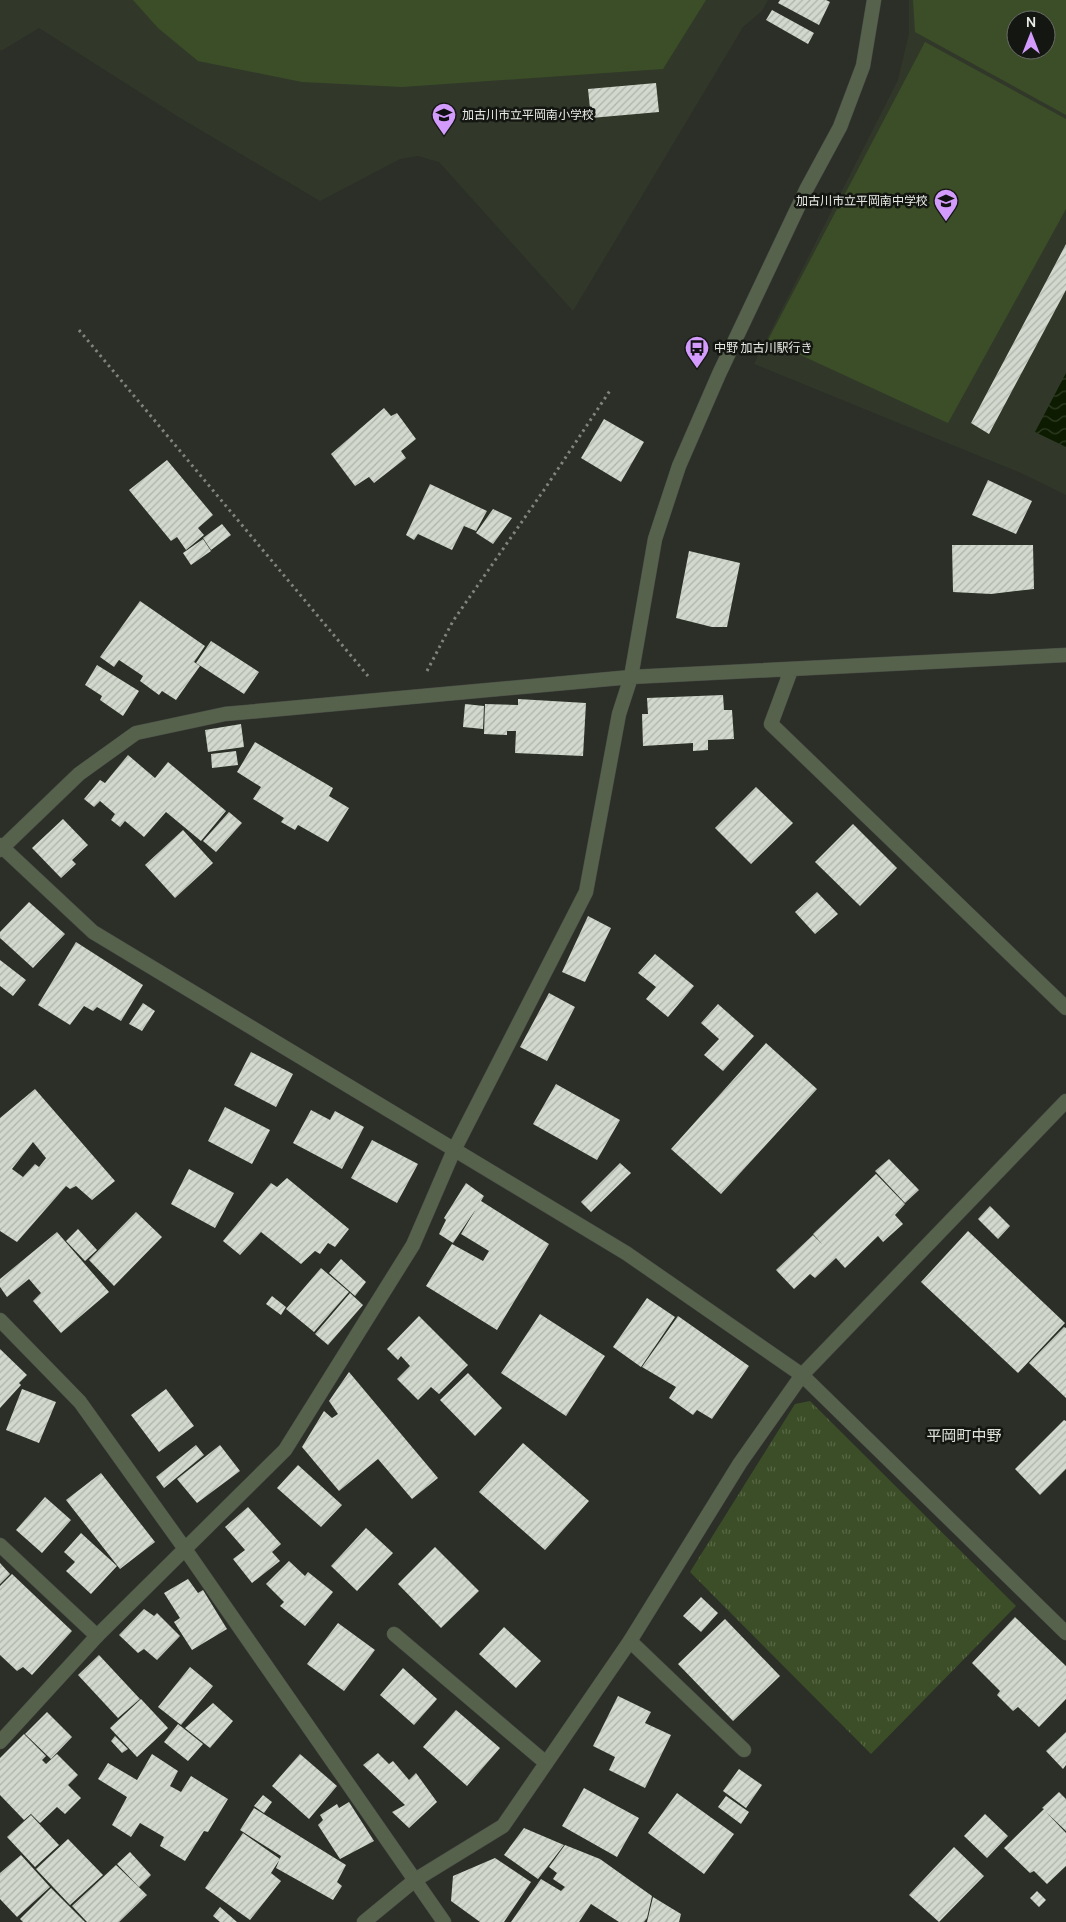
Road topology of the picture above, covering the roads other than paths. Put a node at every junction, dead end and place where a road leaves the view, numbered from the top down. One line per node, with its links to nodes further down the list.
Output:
1 (874, 0): 4 (street)
2 (1066, 655): 3 (street)
3 (790, 670): 4 (street); 6 (street)
4 (631, 677): 5 (street); 8 (street)
5 (1, 848): 8 (street)
6 (1066, 1008)
7 (1066, 1100): 10 (street)
8 (454, 1150): 10 (street); 12 (street)
9 (0, 1320): 12 (street)
10 (802, 1374): 14 (street); 16 (street)
11 (0, 1545): 15 (street)
12 (185, 1549): 15 (street); 20 (street)
13 (394, 1634): 19 (street)
14 (1066, 1634)
15 (97, 1636): 17 (street)
16 (630, 1641): 18 (street); 19 (street)
17 (0, 1742)
18 (744, 1750)
19 (546, 1763): 20 (street)
20 (415, 1880): 21 (street); 22 (street)
21 (364, 1922)
22 (444, 1922)

